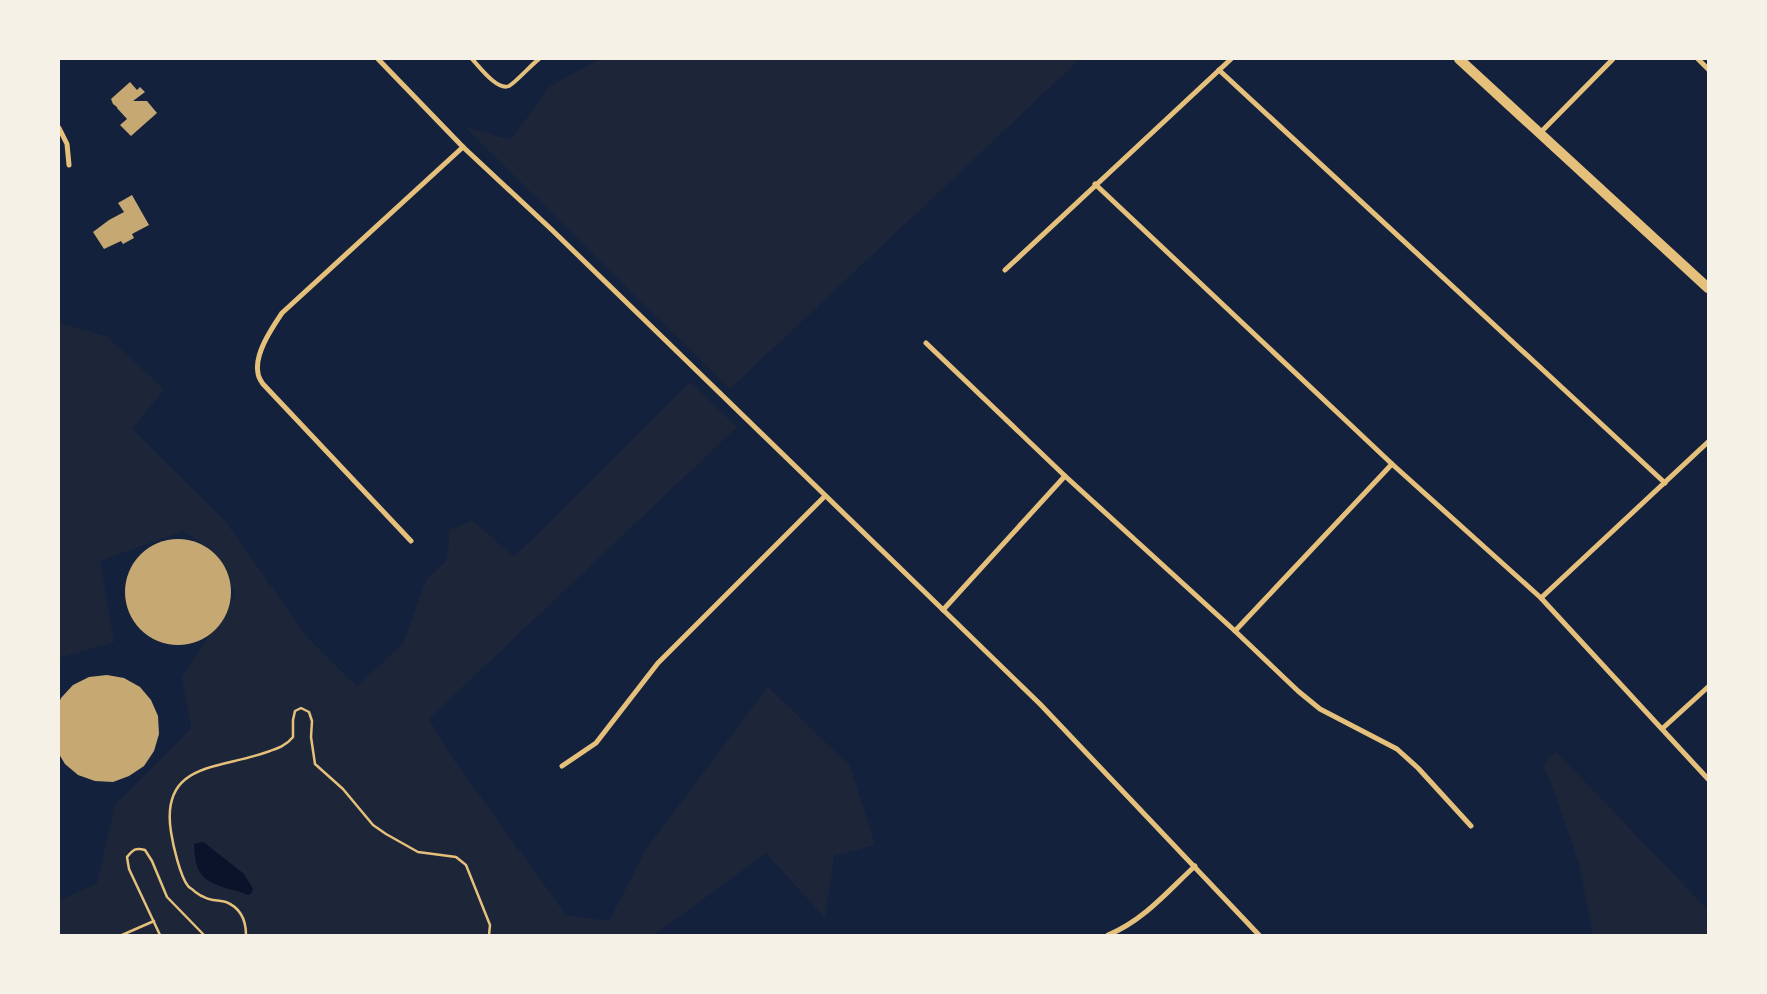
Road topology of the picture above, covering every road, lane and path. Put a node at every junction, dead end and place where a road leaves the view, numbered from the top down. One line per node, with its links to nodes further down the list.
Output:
1 (378, 59): 12 (street)
2 (472, 59): 3 (lane)
3 (538, 59)
4 (1231, 59): 9 (street)
5 (1459, 59): 11 (main road)
6 (1613, 59): 11 (street)
7 (1698, 59): 8 (street)
8 (1708, 69)
9 (1219, 70): 14 (street); 21 (street)
10 (59, 128): 13 (street)
11 (1540, 133): 16 (main road)
12 (464, 147): 22 (street); 23 (street)
13 (69, 165)
14 (1095, 184): 15 (street); 19 (street)
15 (1004, 270)
16 (1708, 288)
17 (926, 343): 20 (street)
18 (1708, 442): 21 (street)
19 (1392, 464): 24 (street); 26 (street)
20 (1065, 476): 25 (street); 26 (street)
21 (1665, 483): 24 (street)
22 (826, 496): 25 (street); 29 (street)
23 (411, 541)
24 (1541, 598): 28 (street)
25 (943, 610): 32 (street)
26 (1235, 631): 31 (street)
27 (1708, 687): 28 (street)
28 (1663, 728): 30 (street)
29 (562, 766)
30 (1708, 779)
31 (1471, 826)
32 (1195, 866): 39 (street); 40 (street)
33 (154, 921): 34 (path); 35 (path); 36 (path)
34 (122, 935)
35 (160, 935)
36 (204, 935)
37 (246, 935): 38 (path)
38 (489, 935)
39 (1108, 935)
40 (1259, 935)

